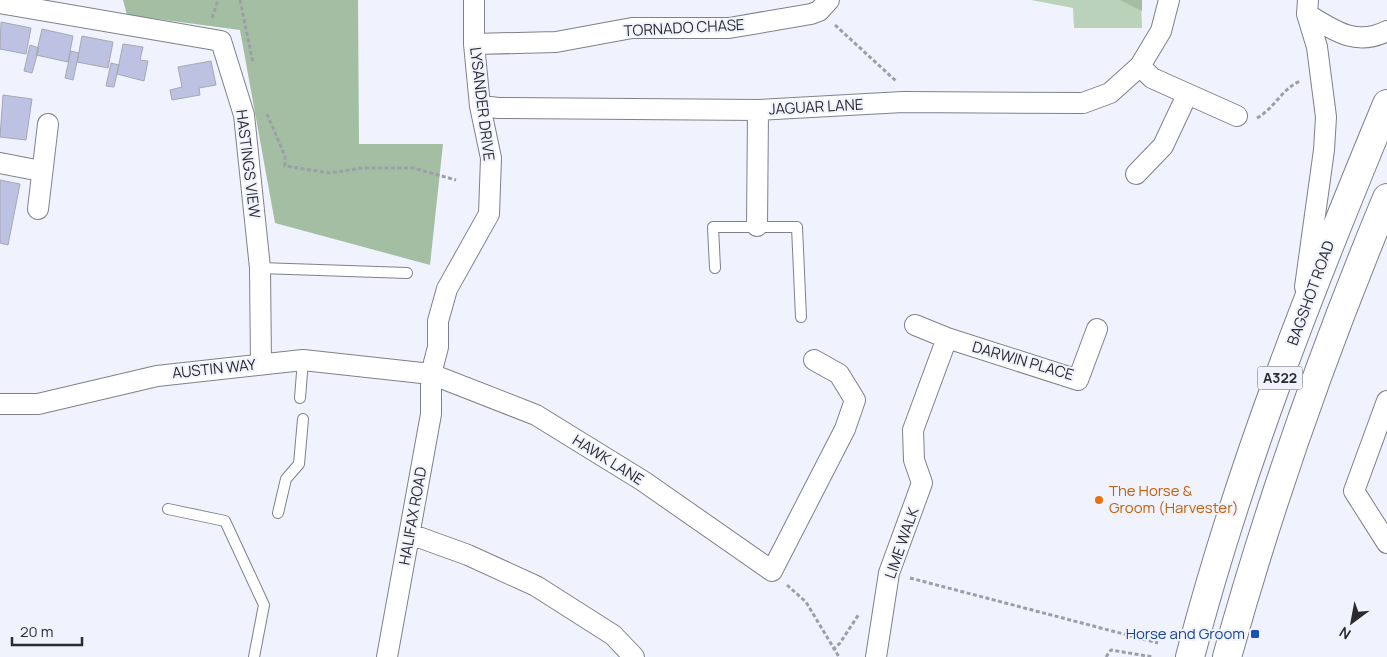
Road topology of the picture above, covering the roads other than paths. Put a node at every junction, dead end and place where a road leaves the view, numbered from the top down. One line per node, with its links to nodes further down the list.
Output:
1 (474, 0): 7 (street, LYSANDER DRIVE)
2 (1170, 0): 8 (street, JAGUAR LANE)
3 (0, 3): 21 (street, HASTINGS VIEW)
4 (824, 5): 7 (street, TORNADO CHASE)
5 (1307, 7): 6 (street); 25 (street)
6 (1387, 31)
7 (474, 44): 11 (street, LYSANDER DRIVE)
8 (1140, 66): 9 (street); 12 (street, JAGUAR LANE)
9 (1187, 95): 13 (street); 17 (street)
10 (1387, 104): 25 (highway, BAGSHOT ROAD / A322)
11 (480, 106): 12 (street, JAGUAR LANE); 32 (street, LYSANDER DRIVE)
12 (758, 110): 20 (street)
13 (1237, 116)
14 (48, 124): 16 (street)
15 (0, 163): 16 (street)
16 (41, 171): 19 (street)
17 (1136, 174)
18 (1387, 198): 46 (highway, A322)
19 (38, 209)
20 (756, 226): 22 (lane); 24 (lane)
21 (260, 268): 23 (lane); 31 (street, HASTINGS VIEW)
22 (715, 268)
23 (406, 273)
24 (801, 317)
25 (1300, 323): 45 (highway, BAGSHOT ROAD / A322)
26 (915, 325): 28 (street, DARWIN PLACE)
27 (1097, 329): 28 (street, DARWIN PLACE)
28 (947, 338): 44 (street, LIME WALK)
29 (303, 360): 31 (street, AUSTIN WAY); 32 (street, AUSTIN WAY); 33 (lane)
30 (814, 360): 32 (street, HAWK LANE)
31 (261, 364): 35 (street, AUSTIN WAY)
32 (431, 374): 39 (street, HALIFAX ROAD)
33 (300, 398)
34 (1387, 401): 40 (street)
35 (0, 404)
36 (303, 419): 38 (lane)
37 (168, 509): 41 (lane)
38 (278, 513)
39 (410, 534): 42 (street, HALIFAX ROAD); 43 (street)
40 (1387, 543)
41 (254, 657)
42 (388, 657)
43 (634, 657)
44 (876, 657)
45 (1190, 657)
46 (1226, 657)

